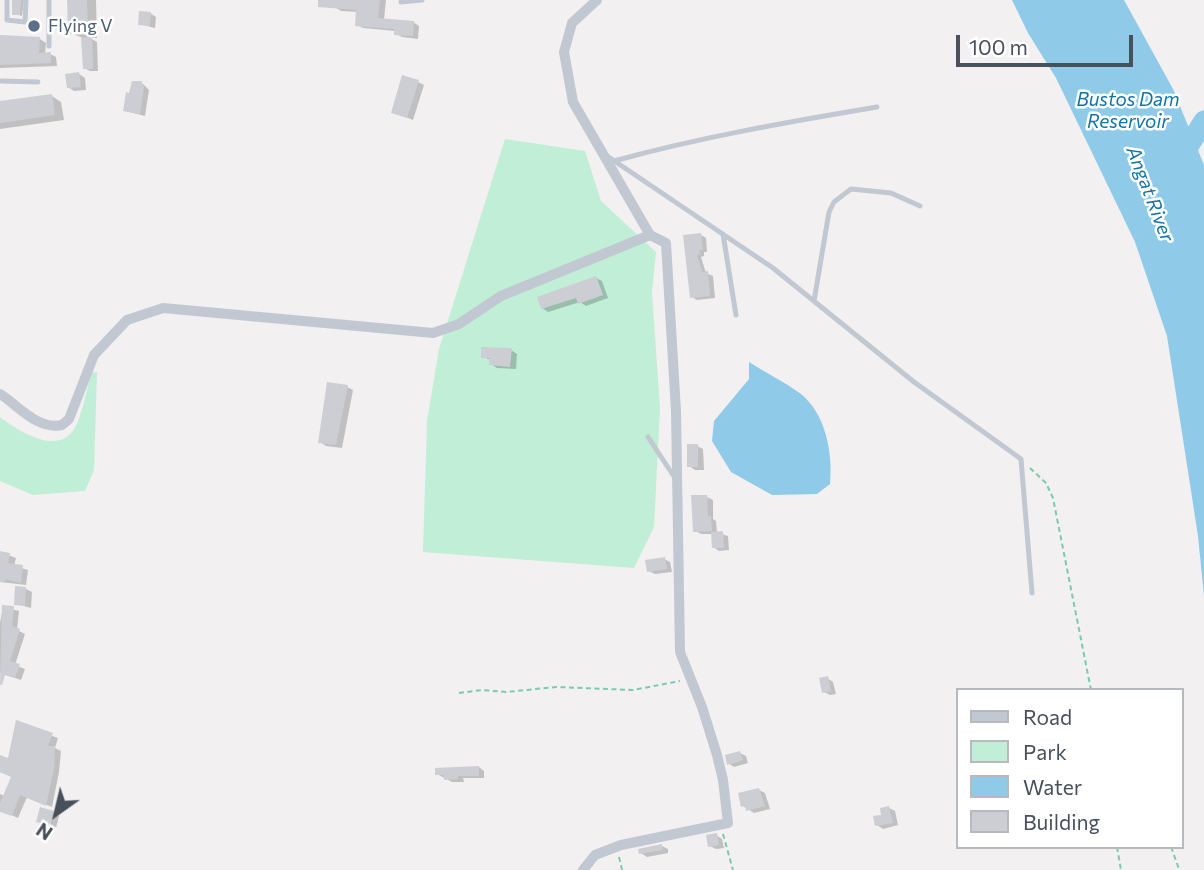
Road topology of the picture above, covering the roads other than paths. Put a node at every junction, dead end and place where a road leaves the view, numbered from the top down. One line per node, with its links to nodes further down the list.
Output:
1 (6, 0): 2 (lane)
2 (26, 0)
3 (49, 0): 7 (lane)
4 (422, 0): 6 (lane)
5 (597, 0): 11 (street)
6 (401, 2)
7 (49, 46)
8 (0, 81): 9 (lane)
9 (38, 82)
10 (877, 107): 12 (lane)
11 (602, 153): 12 (lane); 15 (street)
12 (614, 161): 14 (lane)
13 (920, 206): 16 (lane)
14 (723, 234): 16 (lane); 17 (lane)
15 (650, 235): 18 (street); 20 (street)
16 (814, 301): 21 (lane)
17 (736, 315)
18 (0, 394)
19 (648, 437): 20 (lane)
20 (677, 481): 22 (street)
21 (1032, 593)
22 (583, 870)

